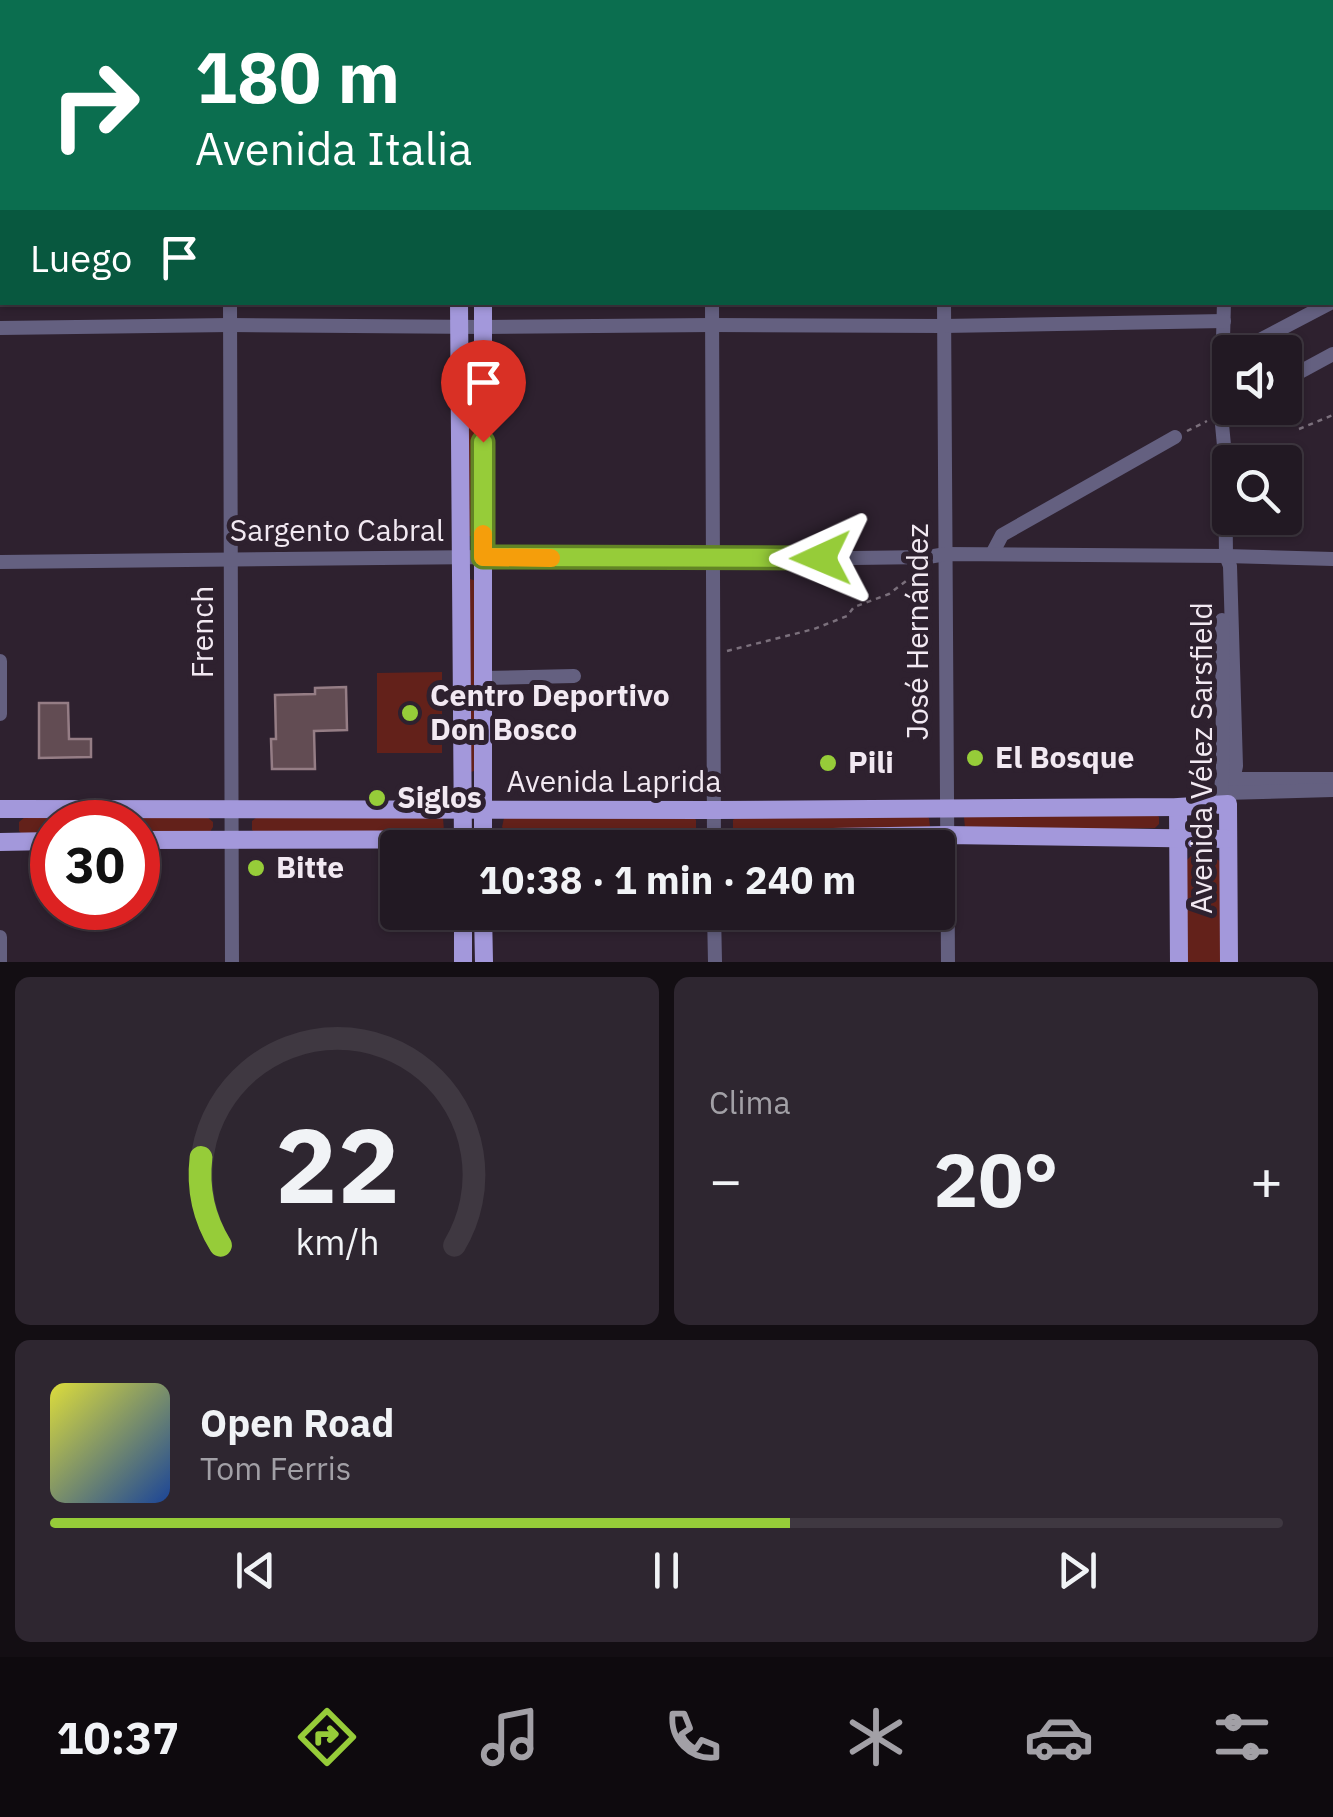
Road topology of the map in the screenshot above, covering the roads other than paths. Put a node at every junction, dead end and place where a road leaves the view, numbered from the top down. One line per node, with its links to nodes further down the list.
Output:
1 (230, 305): 9 (street, French)
2 (459, 305): 12 (main road)
3 (483, 305): 14 (main road)
4 (712, 305): 10 (street)
5 (944, 305): 11 (street, José Hernández)
6 (1224, 305): 8 (street, Avenida Vélez Sarsfield)
7 (1326, 305): 16 (street)
8 (1224, 321): 11 (street); 15 (street, Avenida Vélez Sarsfield)
9 (230, 325): 12 (street); 13 (street); 27 (street, French)
10 (712, 325): 11 (street); 14 (street); 28 (street)
11 (944, 326): 21 (street, José Hernández)
12 (458, 327): 14 (street); 25 (main road)
13 (0, 328)
14 (483, 328): 24 (main road)
15 (1226, 335)
16 (1270, 335)
17 (1333, 354): 18 (street)
18 (1302, 371)
19 (1226, 425): 23 (street, Avenida Vélez Sarsfield)
20 (1174, 437): 22 (street)
21 (946, 554): 22 (street, Sargento Cabral); 28 (street, Sargento Cabral); 38 (street, José Hernández)
22 (992, 554): 23 (street, Sargento Cabral)
23 (1226, 556): 26 (street, Sargento Cabral); 37 (street, Avenida Vélez Sarsfield)
24 (483, 557): 25 (street, Sargento Cabral); 28 (street, Sargento Cabral); 32 (main road)
25 (460, 558): 27 (street, Sargento Cabral); 43 (main road)
26 (1333, 559)
27 (231, 560): 29 (street, Sargento Cabral); 42 (street, French)
28 (714, 560): 44 (street)
29 (0, 562)
30 (0, 662): 33 (street)
31 (574, 676): 32 (street)
32 (484, 678): 41 (main road)
33 (0, 687): 34 (street)
34 (0, 714)
35 (1333, 780): 37 (street, Avenida Laprida)
36 (1333, 790): 37 (street, Avenida Laprida)
37 (1226, 792): 39 (main road, Avenida Laprida); 52 (main road, Avenida Vélez Sarsfield)
38 (945, 807): 39 (main road, Avenida Laprida); 44 (main road, Avenida Laprida); 48 (street, José Hernández)
39 (1178, 807): 51 (main road, Avenida Vélez Sarsfield)
40 (0, 809): 42 (main road, Avenida Laprida)
41 (483, 809): 43 (main road, Avenida Laprida); 44 (main road, Avenida Laprida); 46 (main road)
42 (230, 810): 43 (main road, Avenida Laprida); 50 (street, French)
43 (463, 810): 45 (main road)
44 (714, 810): 47 (street)
45 (463, 830)
46 (483, 830)
47 (714, 830)
48 (946, 830)
49 (955, 834): 51 (main road, Avenida Laprida)
50 (232, 839): 53 (main road, Avenida Laprida); 56 (main road, Avenida Laprida); 63 (street, French)
51 (1179, 839): 52 (main road, Avenida Laprida); 68 (main road, Avenida Vélez Sarsfield)
52 (1228, 839): 69 (main road, Avenida Vélez Sarsfield)
53 (160, 840)
54 (30, 841): 55 (main road)
55 (0, 842)
56 (380, 842)
57 (463, 930): 64 (main road)
58 (483, 930): 65 (main road)
59 (714, 930): 66 (street)
60 (948, 930): 67 (street, José Hernández)
61 (0, 938): 62 (street)
62 (0, 962)
63 (232, 962)
64 (463, 962)
65 (484, 962)
66 (715, 962)
67 (948, 962)
68 (1179, 962)
69 (1229, 962)

